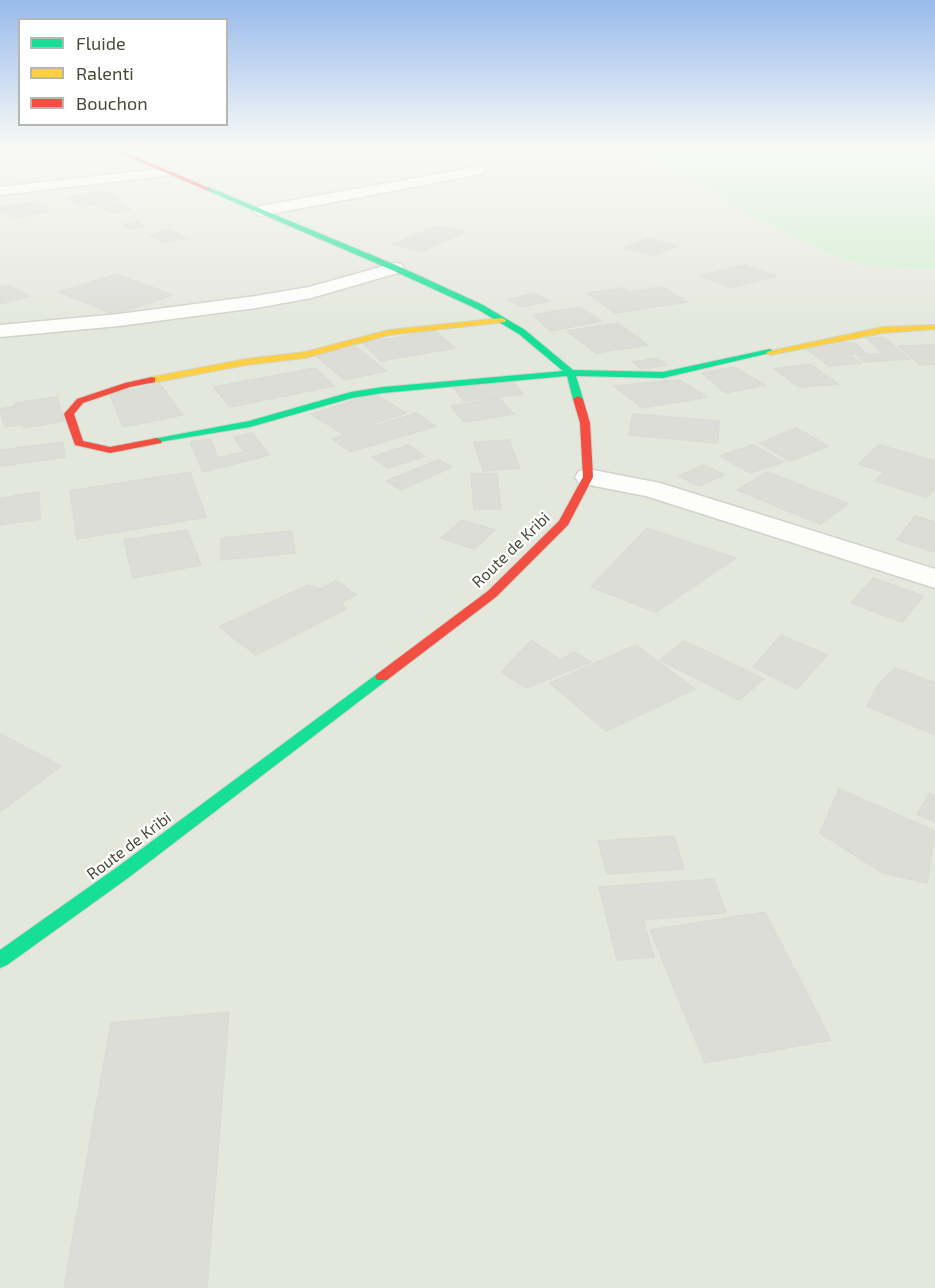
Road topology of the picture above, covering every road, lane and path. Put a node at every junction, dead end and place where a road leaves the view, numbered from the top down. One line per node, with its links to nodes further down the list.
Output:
1 (253, 208): 3 (main road)
2 (276, 208): 3 (street)
3 (260, 211): 4 (main road)
4 (395, 268): 5 (main road); 7 (street)
5 (502, 320): 8 (main road); 8 (main road)
6 (935, 327): 8 (main road)
7 (0, 331)
8 (571, 373): 9 (main road)
9 (588, 477): 10 (street); 11 (main road, Route de Kribi)
10 (935, 579)
11 (0, 960)

